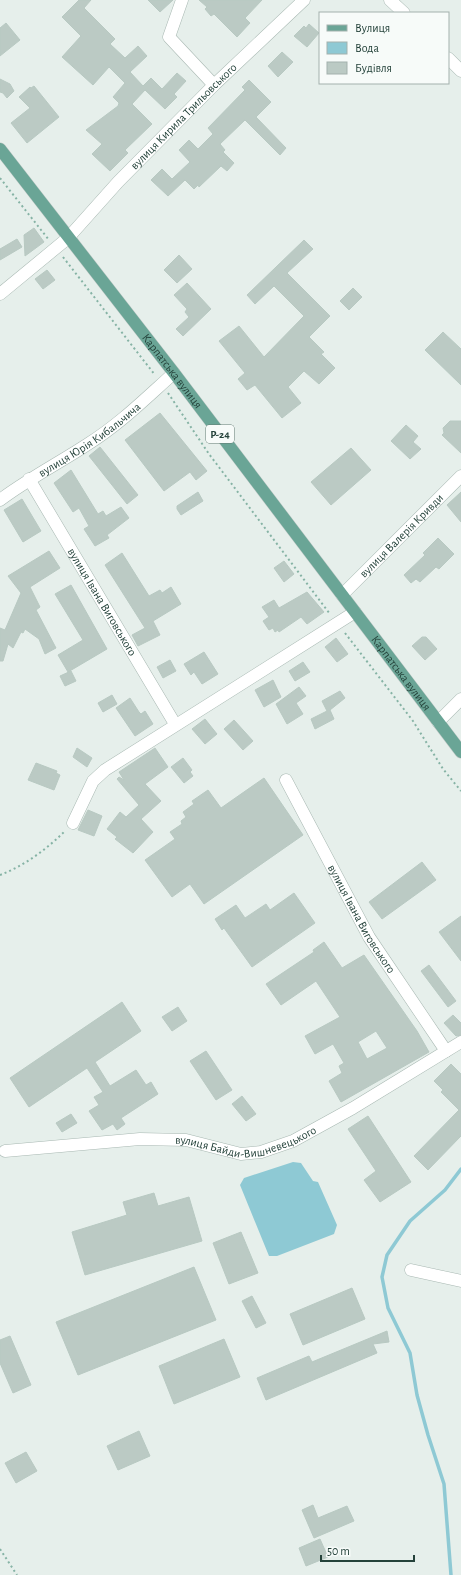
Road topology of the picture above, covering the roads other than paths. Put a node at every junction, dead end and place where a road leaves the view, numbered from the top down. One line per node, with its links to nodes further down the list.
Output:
1 (182, 0): 7 (street)
2 (304, 0): 7 (street, вулиця Кирила Трильовського)
3 (390, 0): 4 (street)
4 (403, 12)
5 (449, 59): 6 (street)
6 (461, 71)
7 (214, 85): 9 (street, вулиця Кирила Трильовського)
8 (0, 149): 9 (main road, Карпатська вулиця / Р-24)
9 (68, 238): 10 (street, вулиця Кирила Трильовського); 11 (main road, Карпатська вулиця / Р-24)
10 (0, 294)
11 (174, 373): 13 (street, вулиця Юрія Кибальчича); 15 (main road, Карпатська вулиця / Р-24)
12 (461, 476): 15 (street, вулиця Валерія Кривди)
13 (29, 479): 14 (street, вулиця Юрія Кибальчича); 19 (street, вулиця Івана Виговського)
14 (0, 500)
15 (342, 595): 16 (main road, Карпатська вулиця / Р-24)
16 (355, 612): 18 (main road, Карпатська вулиця / Р-24); 19 (street)
17 (461, 699): 18 (street)
18 (438, 722): 20 (main road, Карпатська вулиця / Р-24)
19 (175, 724): 22 (street)
20 (461, 752)
21 (286, 780): 24 (street, вулиця Івана Виговського)
22 (73, 823)
23 (461, 1042): 24 (street, вулиця Байди-Вишневецького)
24 (446, 1051): 25 (street, вулиця Байди-Вишневецького)
25 (5, 1151)
26 (411, 1270): 27 (street)
27 (461, 1281)

